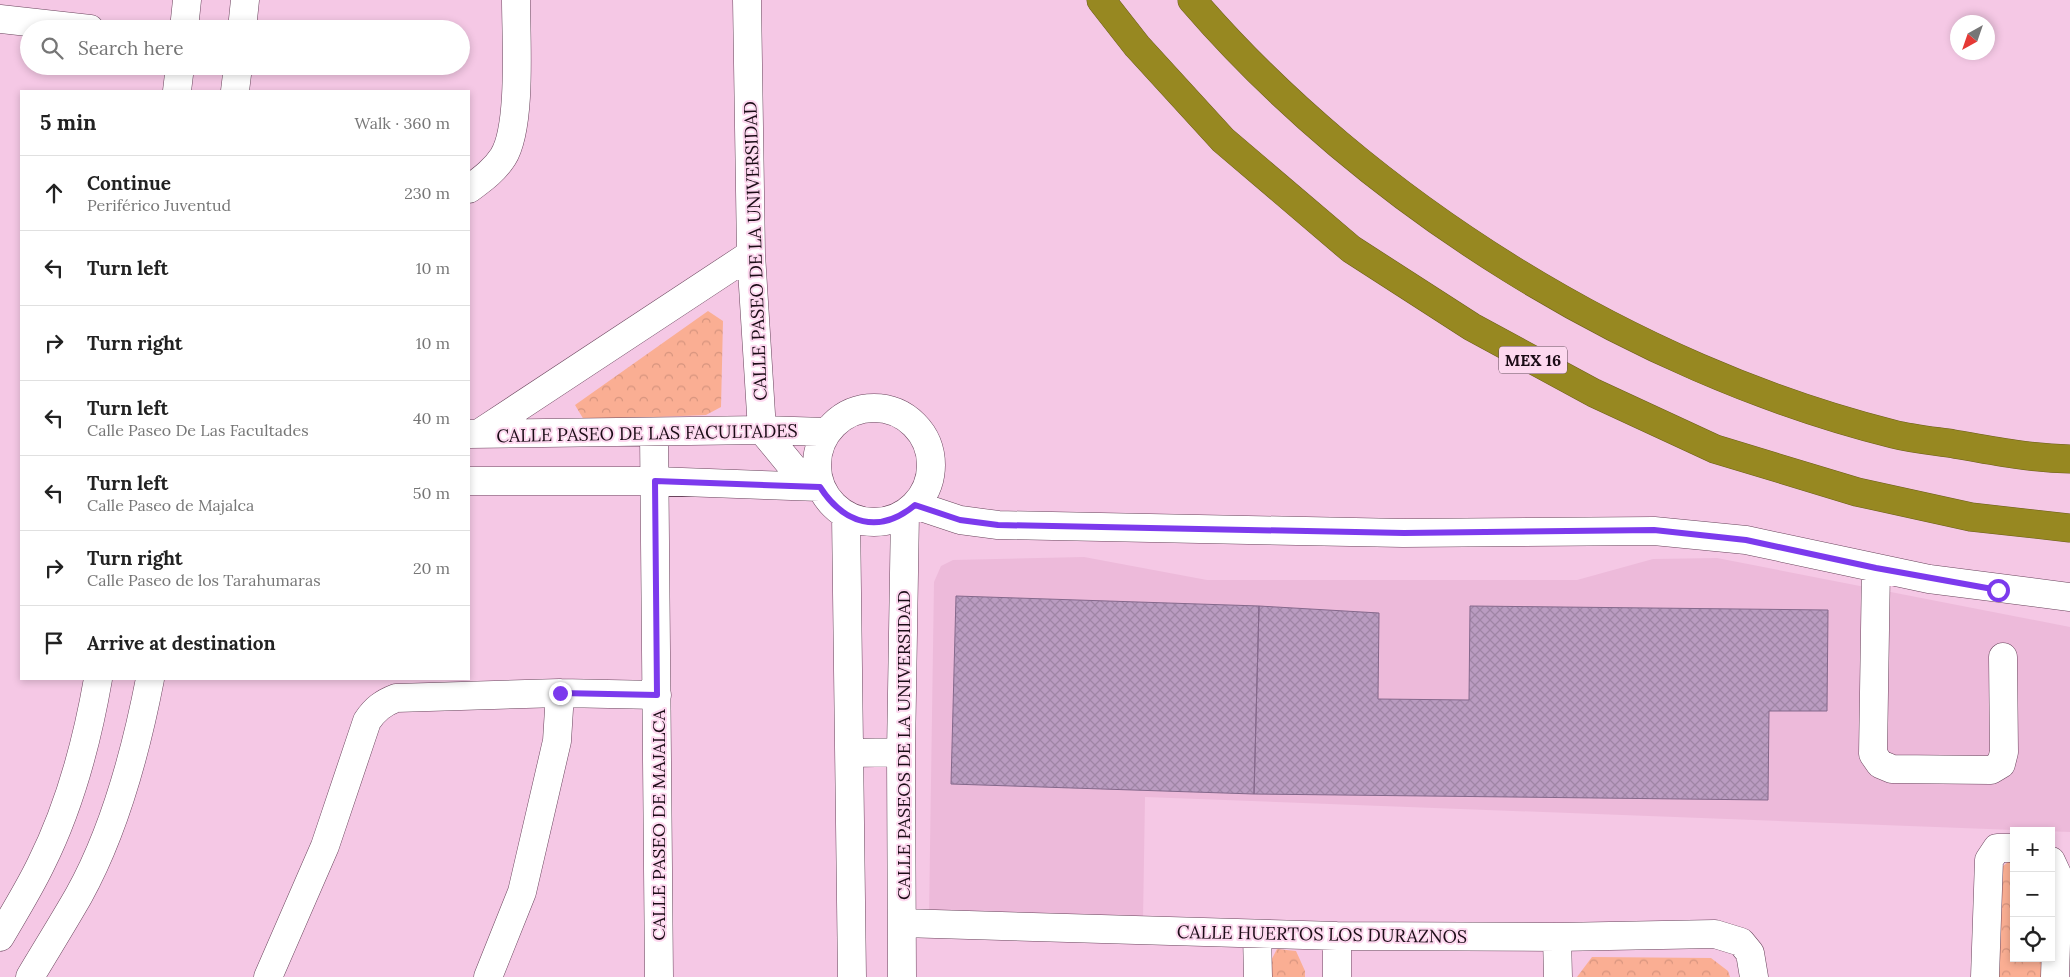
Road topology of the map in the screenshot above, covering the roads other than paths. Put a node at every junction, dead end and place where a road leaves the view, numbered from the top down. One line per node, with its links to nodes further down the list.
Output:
1 (187, 0): 8 (street)
2 (245, 0): 9 (street)
3 (516, 0): 15 (street)
4 (746, 0): 16 (street, CALLE PASEO DE LA UNIVERSIDAD)
5 (1101, 0): 27 (highway, MEX 16)
6 (1192, 0): 21 (highway)
7 (0, 19): 10 (street)
8 (185, 20)
9 (243, 20)
10 (20, 21)
11 (179, 75): 13 (street)
12 (237, 75): 14 (street)
13 (177, 90)
14 (235, 90)
15 (470, 188)
16 (752, 254): 17 (street, CALLE PASEO DE LA UNIVERSIDAD); 20 (street)
17 (762, 430): 18 (street, CALLE PASEO DE LAS FACULTADES); 19 (street, CALLE PASEO DE LAS FACULTADES); 24 (street)
18 (826, 432): 24 (street); 25 (street)
19 (654, 433): 20 (street, CALLE PASEO DE LAS FACULTADES); 23 (street, CALLE PASEO DE MAJALCA)
20 (474, 434)
21 (2070, 458)
22 (470, 481): 23 (street)
23 (655, 481): 24 (street); 34 (street, CALLE PASEO DE MAJALCA)
24 (814, 486): 26 (street)
25 (910, 509): 26 (street); 28 (street); 35 (street, CALLE PASEOS DE LA UNIVERSIDAD)
26 (846, 515): 36 (street)
27 (2070, 528)
28 (1876, 568): 29 (street); 30 (street)
29 (2070, 597)
30 (2004, 657)
31 (98, 680): 42 (street)
32 (150, 680): 44 (street)
33 (560, 693): 34 (street); 45 (street); 46 (street)
34 (657, 695): 47 (street, CALLE PASEO DE MAJALCA)
35 (901, 752): 36 (street); 39 (street, CALLE PASEOS DE LA UNIVERSIDAD)
36 (850, 753): 48 (street)
37 (2010, 848): 54 (street)
38 (2055, 870): 55 (street)
39 (902, 923): 40 (street, CALLE HUERTOS LOS DURAZNOS); 49 (street, CALLE PASEOS DE LA UNIVERSIDAD)
40 (1258, 934): 41 (street, CALLE HUERTOS LOS DURAZNOS); 50 (street)
41 (1337, 936): 43 (street, CALLE HUERTOS LOS DURAZNOS); 51 (street)
42 (0, 937)
43 (1556, 937): 52 (street); 53 (street, CALLE HUERTOS LOS DURAZNOS)
44 (30, 977)
45 (268, 977)
46 (488, 977)
47 (659, 977)
48 (852, 977)
49 (902, 977)
50 (1258, 977)
51 (1337, 977)
52 (1558, 977)
53 (1754, 977)
54 (1985, 977)
55 (2055, 977)

